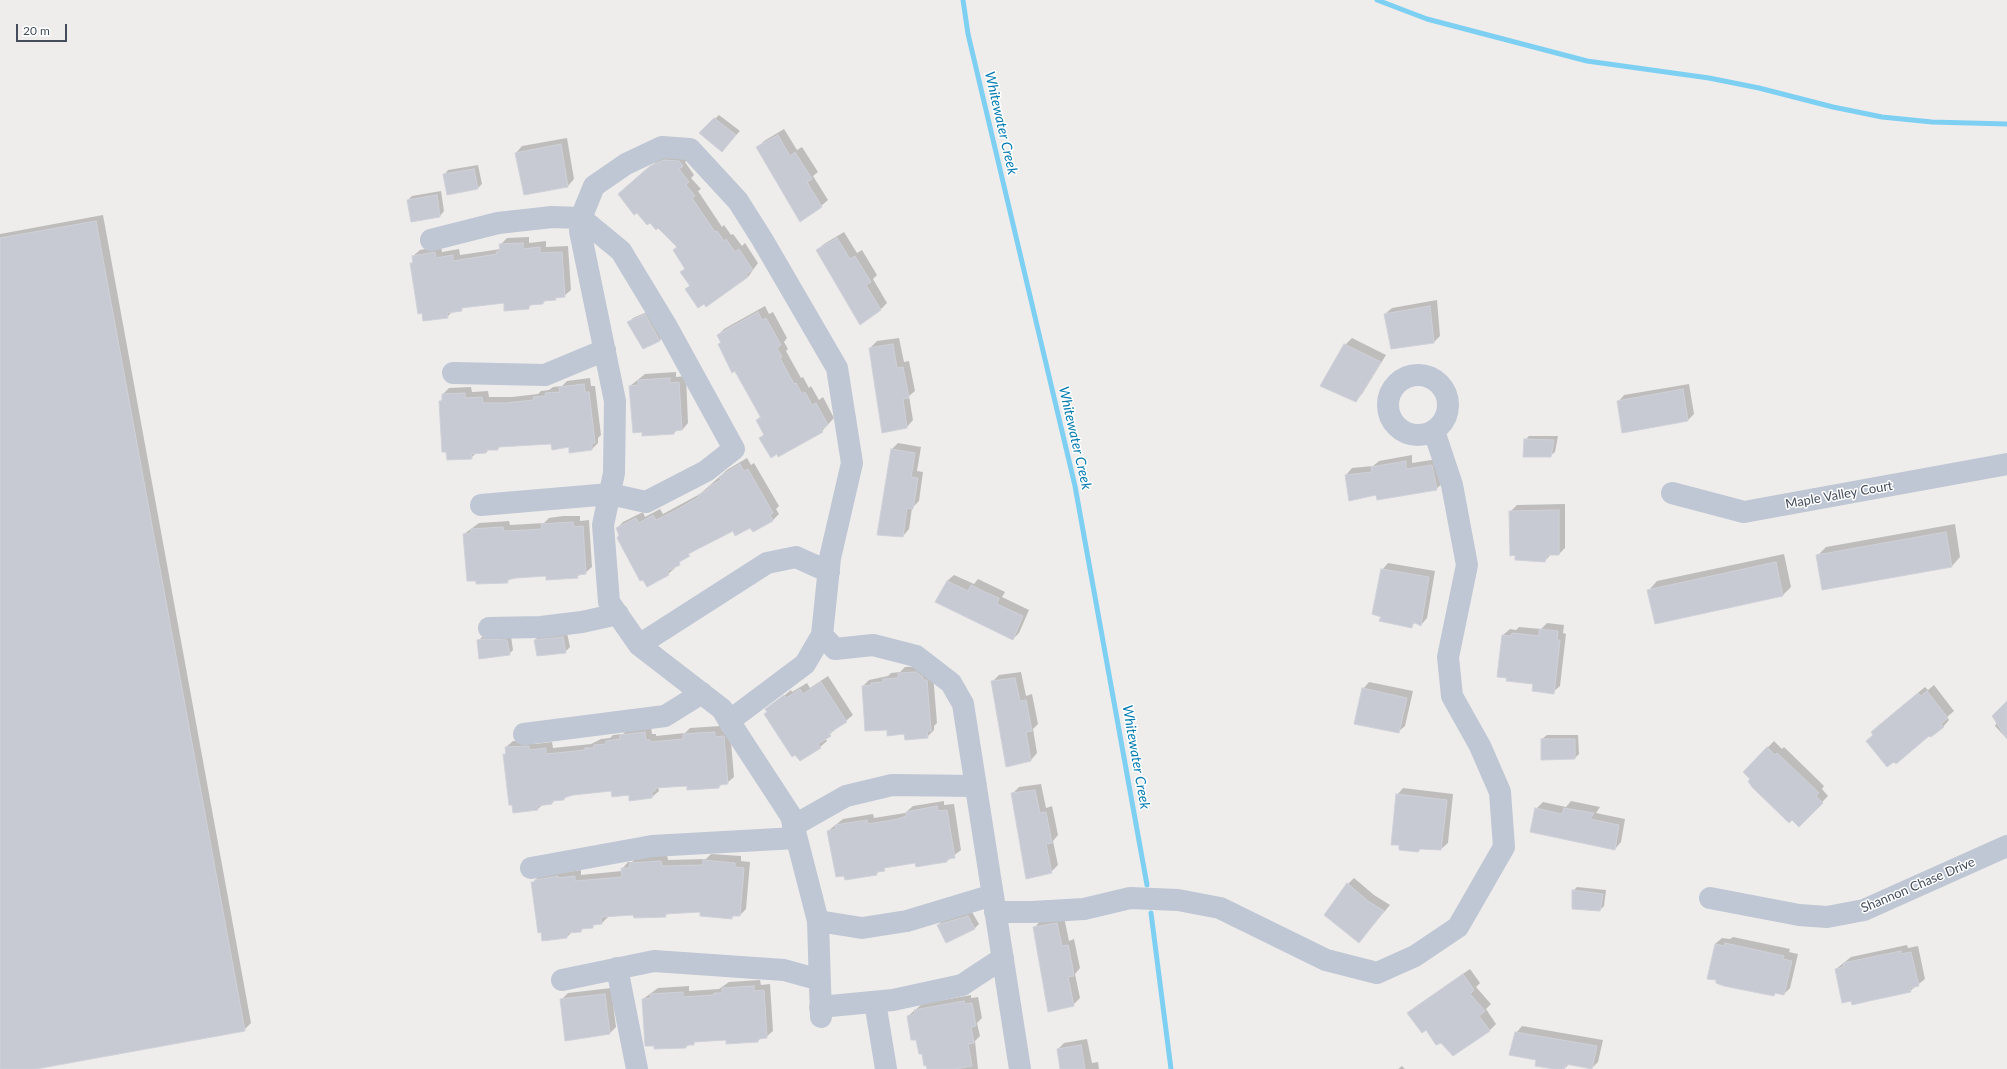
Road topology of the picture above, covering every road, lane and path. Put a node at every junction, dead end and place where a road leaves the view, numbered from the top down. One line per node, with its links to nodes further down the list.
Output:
1 (581, 218): 2 (street); 3 (street); 8 (street); 10 (street)
2 (431, 240)
3 (605, 350): 4 (street); 8 (street)
4 (453, 373)
5 (1434, 431): 23 (street)
6 (2007, 464): 7 (street, Maple Valley Court)
7 (1672, 493)
8 (610, 494): 9 (street); 11 (street)
9 (480, 505)
10 (829, 572): 13 (street); 14 (street)
11 (618, 614): 12 (street); 14 (street)
12 (489, 628)
13 (822, 635): 16 (street); 18 (street)
14 (639, 645): 15 (street)
15 (702, 693): 16 (street); 17 (street)
16 (729, 721): 19 (street)
17 (524, 734)
18 (976, 786): 19 (street); 23 (street)
19 (795, 832): 21 (street); 24 (street)
20 (2007, 846): 22 (street, Shannon Chase Drive)
21 (531, 868)
22 (1710, 898)
23 (994, 903): 24 (street); 25 (street)
24 (818, 921): 28 (street)
25 (1003, 958): 29 (street); 32 (street)
26 (617, 968): 27 (street); 28 (street); 30 (street)
27 (562, 980)
28 (820, 980): 29 (street)
29 (875, 1002): 31 (street)
30 (637, 1069)
31 (886, 1069)
32 (1020, 1069)

